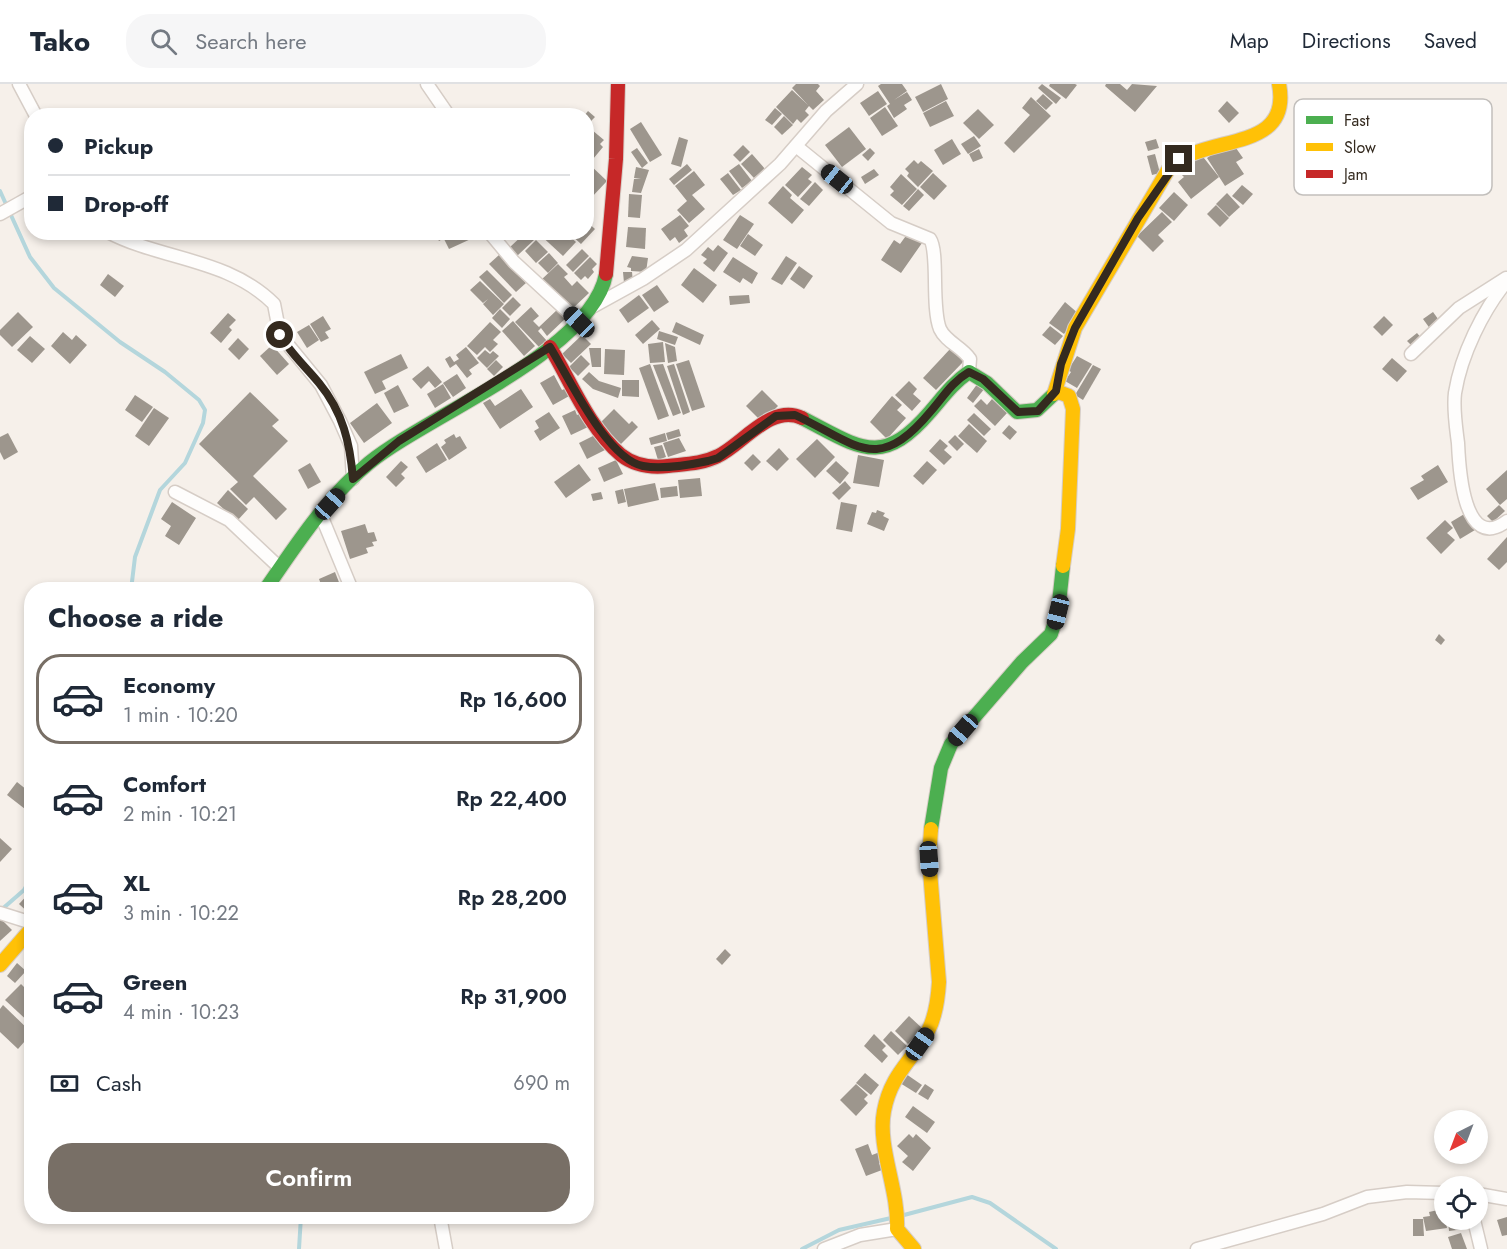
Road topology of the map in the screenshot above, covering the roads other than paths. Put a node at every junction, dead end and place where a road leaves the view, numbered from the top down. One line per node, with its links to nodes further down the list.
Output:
1 (19, 84): 6 (street)
2 (426, 84): 7 (street)
3 (618, 84): 14 (street)
4 (857, 84): 8 (street)
5 (1279, 84): 19 (street)
6 (32, 108)
7 (443, 108)
8 (796, 146): 14 (street); 18 (street)
9 (24, 200): 10 (street)
10 (0, 214)
11 (133, 240): 20 (street)
12 (496, 240): 15 (street)
13 (1507, 279): 17 (street); 23 (street)
14 (594, 306): 15 (street)
15 (579, 322): 16 (street)
16 (550, 347): 18 (street); 20 (street)
17 (1411, 354)
18 (969, 372): 19 (street)
19 (1056, 391): 35 (street)
20 (353, 479): 22 (street)
21 (175, 492): 24 (street)
22 (321, 515): 24 (street); 26 (street)
23 (1507, 521)
24 (280, 568): 25 (street)
25 (270, 582)
26 (349, 582)
27 (0, 912): 28 (street)
28 (24, 920)
29 (24, 937): 30 (street)
30 (0, 965)
31 (1434, 1192): 40 (street)
32 (1488, 1196): 33 (street)
33 (1507, 1199)
34 (442, 1224): 37 (street)
35 (897, 1229): 38 (street); 39 (street)
36 (1476, 1230): 41 (street)
37 (447, 1249)
38 (824, 1249)
39 (914, 1249)
40 (1197, 1249)
41 (1481, 1249)

